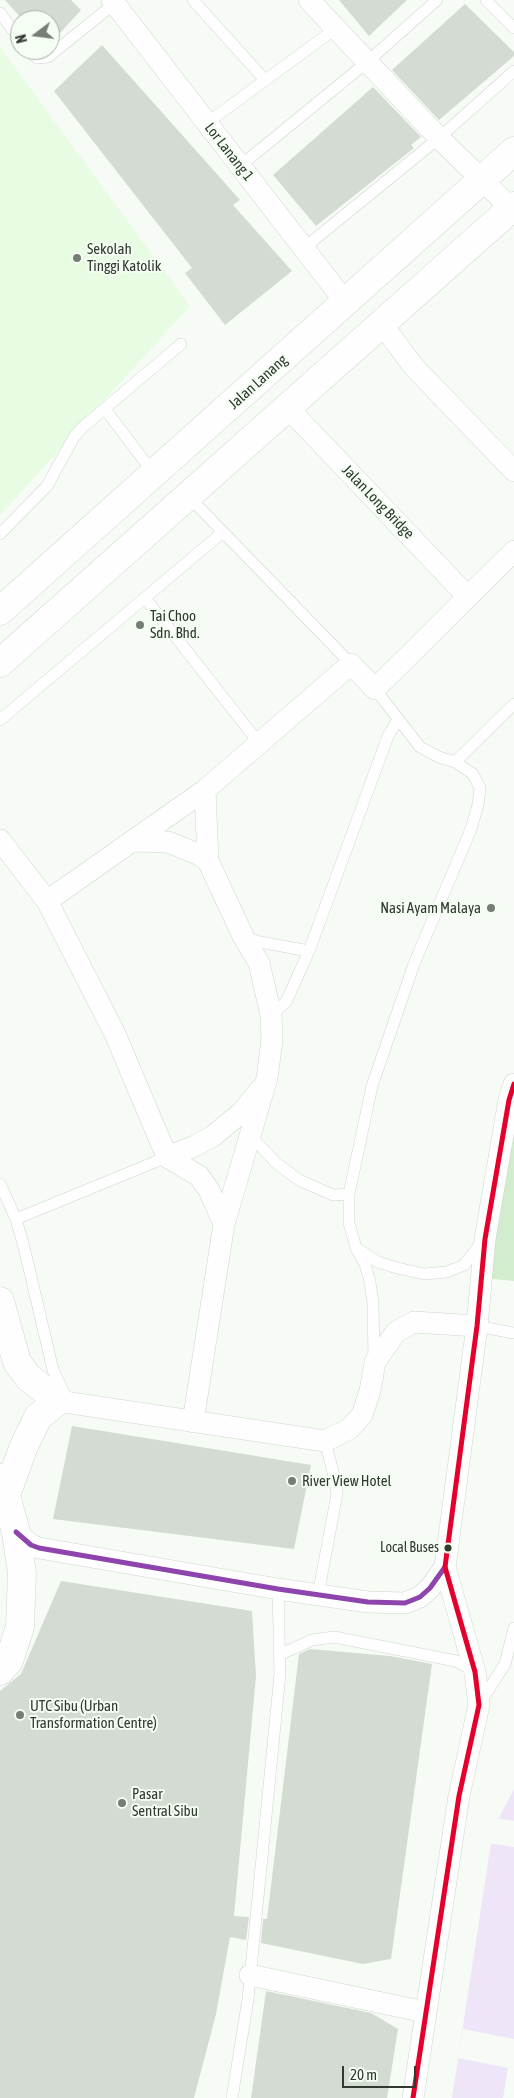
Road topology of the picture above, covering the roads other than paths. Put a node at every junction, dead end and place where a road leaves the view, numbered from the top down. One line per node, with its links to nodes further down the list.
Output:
1 (193, 0): 13 (lane)
2 (309, 0): 9 (street)
3 (437, 0): 11 (lane)
4 (486, 0): 8 (lane)
5 (115, 1): 10 (lane); 14 (street, Lor Lanang 1)
6 (0, 13): 7 (lane)
7 (10, 26)
8 (514, 28)
9 (335, 29): 11 (street); 13 (lane)
10 (60, 47)
11 (366, 63): 15 (street); 17 (lane)
12 (514, 71): 15 (lane)
13 (265, 80): 14 (lane)
14 (207, 123): 17 (street, Lor Lanang 1)
15 (440, 138): 18 (street); 20 (lane)
16 (514, 151): 18 (main road, Jalan Lanang)
17 (240, 166): 20 (street, Lor Lanang 1)
18 (482, 181): 19 (street); 21 (main road, Jalan Lanang)
19 (513, 209): 22 (main road)
20 (304, 248): 21 (street, Lor Lanang 1)
21 (346, 303): 27 (main road, Jalan Lanang)
22 (381, 323): 24 (main road); 26 (street)
23 (181, 344): 25 (lane)
24 (288, 408): 28 (main road); 32 (street, Jalan Long Bridge)
25 (104, 409): 27 (lane); 30 (lane)
26 (514, 471)
27 (154, 474): 34 (main road, Jalan Lanang)
28 (189, 497): 29 (lane); 35 (main road)
29 (223, 532): 33 (lane); 36 (lane)
30 (0, 534)
31 (514, 551): 32 (street)
32 (468, 597): 37 (street)
33 (144, 598): 39 (lane); 41 (lane)
34 (3, 602)
35 (0, 663)
36 (351, 664): 37 (street); 41 (street)
37 (375, 689): 40 (lane)
38 (514, 704): 42 (lane)
39 (0, 720)
40 (398, 720): 42 (lane); 49 (lane)
41 (259, 744): 43 (street)
42 (455, 762): 56 (lane)
43 (205, 790): 45 (street); 46 (street)
44 (0, 840): 47 (street)
45 (135, 841): 46 (street); 47 (street)
46 (208, 860): 48 (street)
47 (47, 901): 54 (street)
48 (243, 936): 49 (lane); 50 (street)
49 (309, 951): 50 (lane)
50 (272, 1015): 51 (street)
51 (266, 1083): 53 (street); 54 (street)
52 (514, 1084): 59 (street)
53 (251, 1136): 56 (lane); 58 (street)
54 (167, 1157): 57 (lane); 58 (street)
55 (0, 1184): 57 (lane)
56 (349, 1194): 60 (lane)
57 (16, 1219): 65 (lane)
58 (224, 1224): 66 (street)
59 (484, 1239): 60 (lane); 62 (street)
60 (356, 1248): 64 (lane)
61 (0, 1301): 65 (main road)
62 (477, 1326): 63 (lane); 64 (street); 70 (street)
63 (514, 1333)
64 (375, 1362): 67 (street)
65 (63, 1402): 66 (street); 68 (main road)
66 (193, 1422): 67 (street)
67 (325, 1441): 72 (lane)
68 (3, 1485): 69 (main road)
69 (16, 1532): 71 (street); 75 (main road)
70 (445, 1567): 72 (street); 76 (street)
71 (278, 1589): 72 (street); 74 (lane)
72 (318, 1596)
73 (514, 1628): 77 (lane)
74 (279, 1655): 76 (lane); 78 (lane)
75 (0, 1671)
76 (475, 1672): 77 (street)
77 (479, 1706): 79 (street)
78 (250, 1975): 79 (street); 80 (lane)
79 (425, 2012): 81 (street)
80 (232, 2098)
81 (413, 2098)

